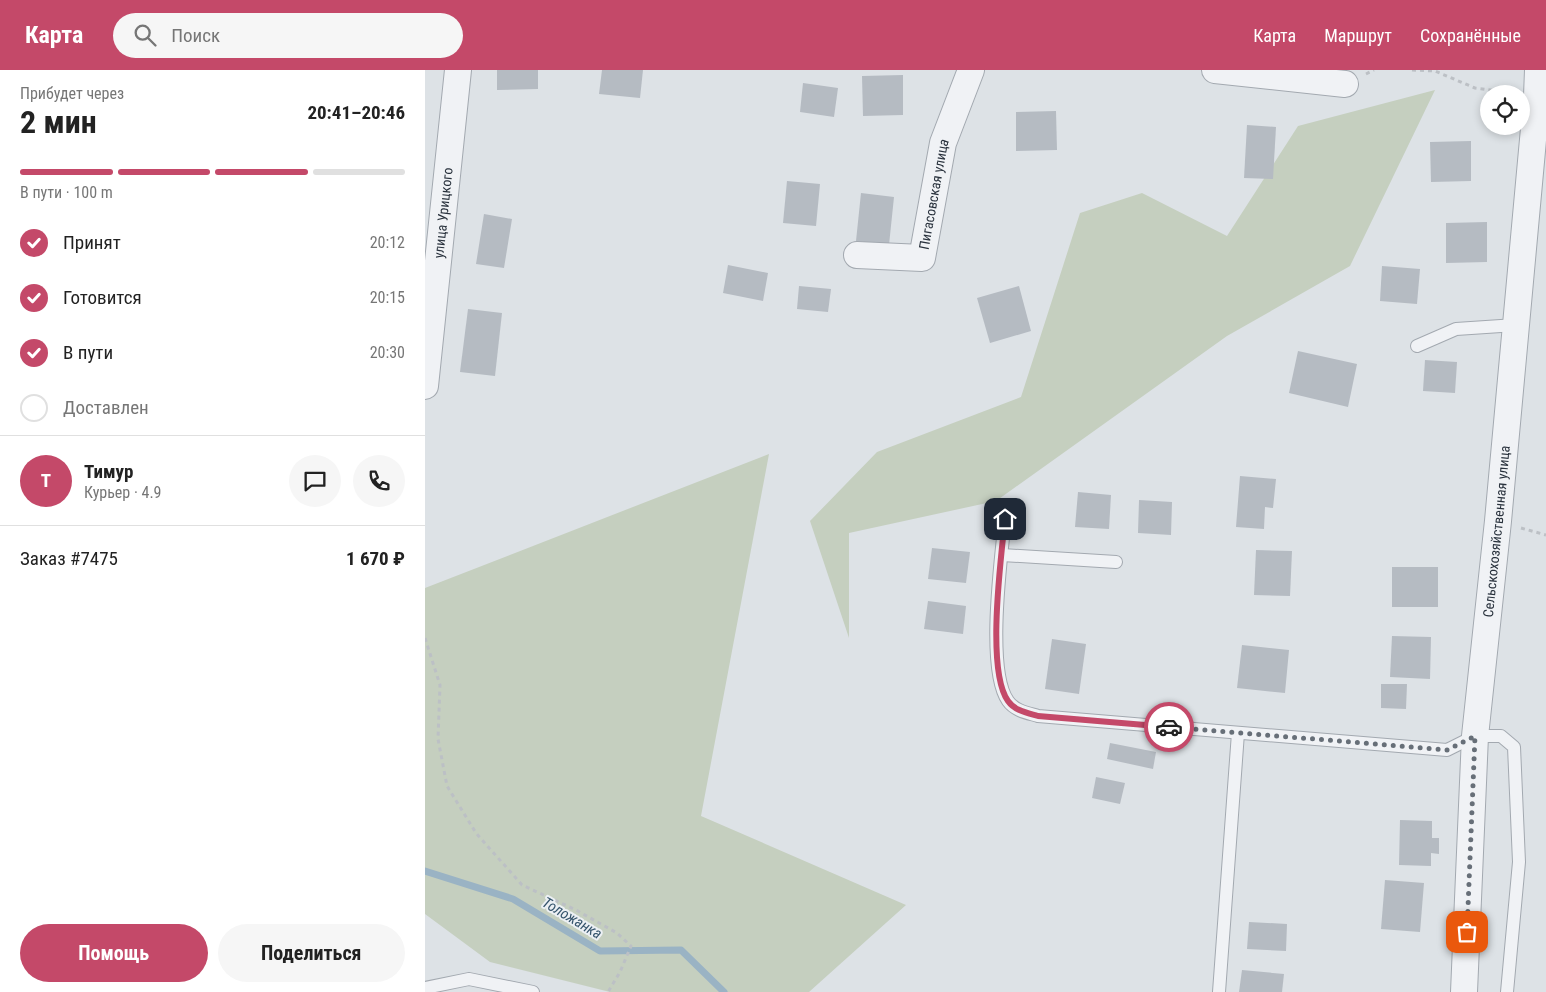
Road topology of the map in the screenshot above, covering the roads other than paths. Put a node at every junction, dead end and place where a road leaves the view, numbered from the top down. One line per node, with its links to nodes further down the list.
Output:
1 (458, 70): 10 (street, улица Урицкого)
2 (971, 70): 7 (street, Пигасовская улица)
3 (1215, 70): 5 (street)
4 (1538, 70): 8 (street, Сельскохозяйственная улица)
5 (1266, 72): 6 (street)
6 (1345, 84)
7 (857, 255)
8 (1516, 325): 9 (lane); 15 (street, Сельскохозяйственная улица)
9 (1417, 346)
10 (425, 386)
11 (1005, 519): 12 (lane)
12 (1002, 555): 13 (lane); 14 (lane)
13 (1116, 562)
14 (1238, 733): 15 (lane); 18 (lane)
15 (1475, 736): 19 (street, Сельскохозяйственная улица); 20 (lane)
16 (425, 988): 17 (lane)
17 (533, 992)
18 (1219, 992)
19 (1464, 992)
20 (1507, 992)

